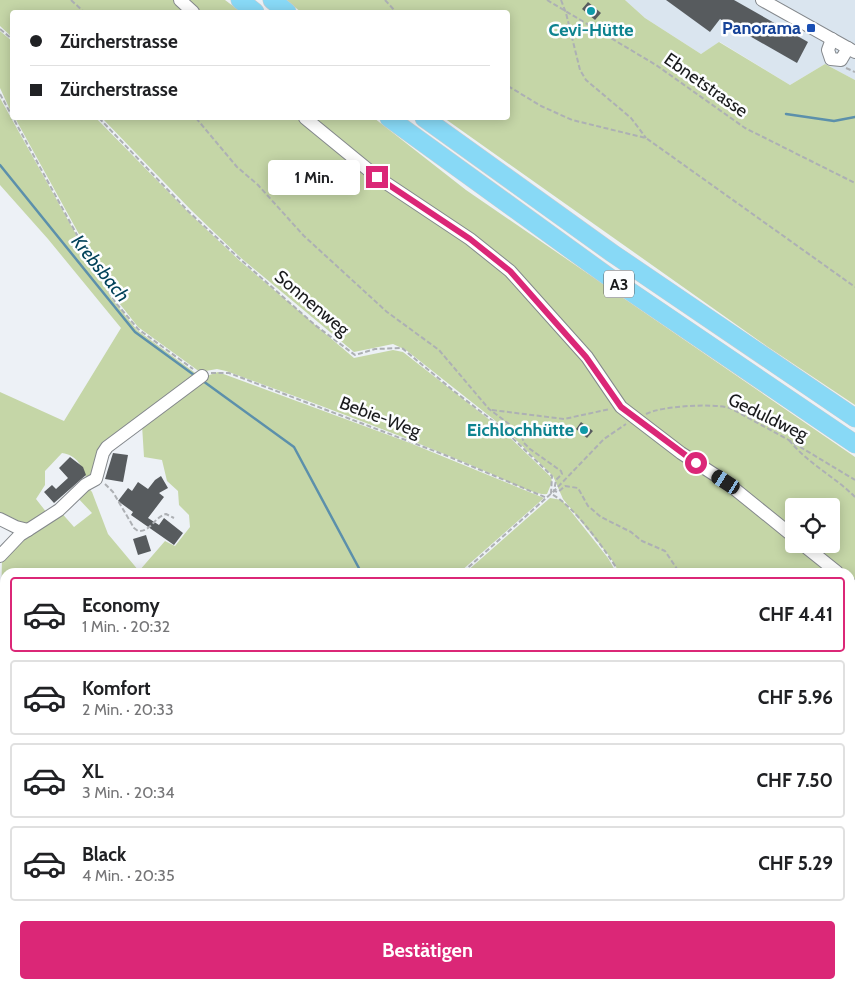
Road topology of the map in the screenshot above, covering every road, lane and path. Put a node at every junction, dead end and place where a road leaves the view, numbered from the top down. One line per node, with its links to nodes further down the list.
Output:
1 (72, 0): 9 (path)
2 (180, 0): 10 (street)
3 (240, 0): 11 (highway)
4 (272, 0): 12 (highway)
5 (385, 0): 13 (path)
6 (547, 0): 14 (path, Ebnetstrasse)
7 (561, 0): 14 (path)
8 (762, 0): 17 (street)
9 (82, 10)
10 (191, 10)
11 (252, 10)
12 (284, 10)
13 (394, 10)
14 (566, 14): 28 (path); 29 (path, Ebnetstrasse)
15 (0, 29): 16 (path)
16 (10, 38)
17 (832, 39): 18 (street); 18 (street)
18 (852, 50)
19 (510, 87): 28 (path)
20 (0, 94): 21 (path)
21 (10, 112)
22 (14, 120): 31 (path)
23 (100, 120): 41 (path, Sonnenweg)
24 (198, 120): 33 (path)
25 (307, 120): 32 (street)
26 (392, 120): 37 (highway, A3)
27 (427, 120): 34 (highway, A3)
28 (646, 138): 30 (path)
29 (855, 183)
30 (855, 287)
31 (202, 376): 38 (street); 43 (path, Bebie-Weg)
32 (621, 407): 33 (path); 35 (street)
33 (489, 409): 40 (path)
34 (855, 418)
35 (634, 419): 36 (path, Geduldweg); 40 (path, Geduldweg); 46 (street)
36 (787, 439): 39 (path, Geduldweg); 42 (path)
37 (855, 444)
38 (96, 479): 44 (path); 47 (street)
39 (855, 480)
40 (554, 491): 41 (path, Geduldweg); 52 (path)
41 (551, 494): 43 (path, Geduldweg); 51 (path)
42 (855, 497)
43 (547, 498): 50 (path, Geduldweg)
44 (174, 518)
45 (0, 519): 47 (street)
46 (785, 529)
47 (28, 530): 49 (street)
48 (813, 553): 53 (street)
49 (0, 556)
50 (468, 568)
51 (616, 568)
52 (677, 568)
53 (832, 568)

